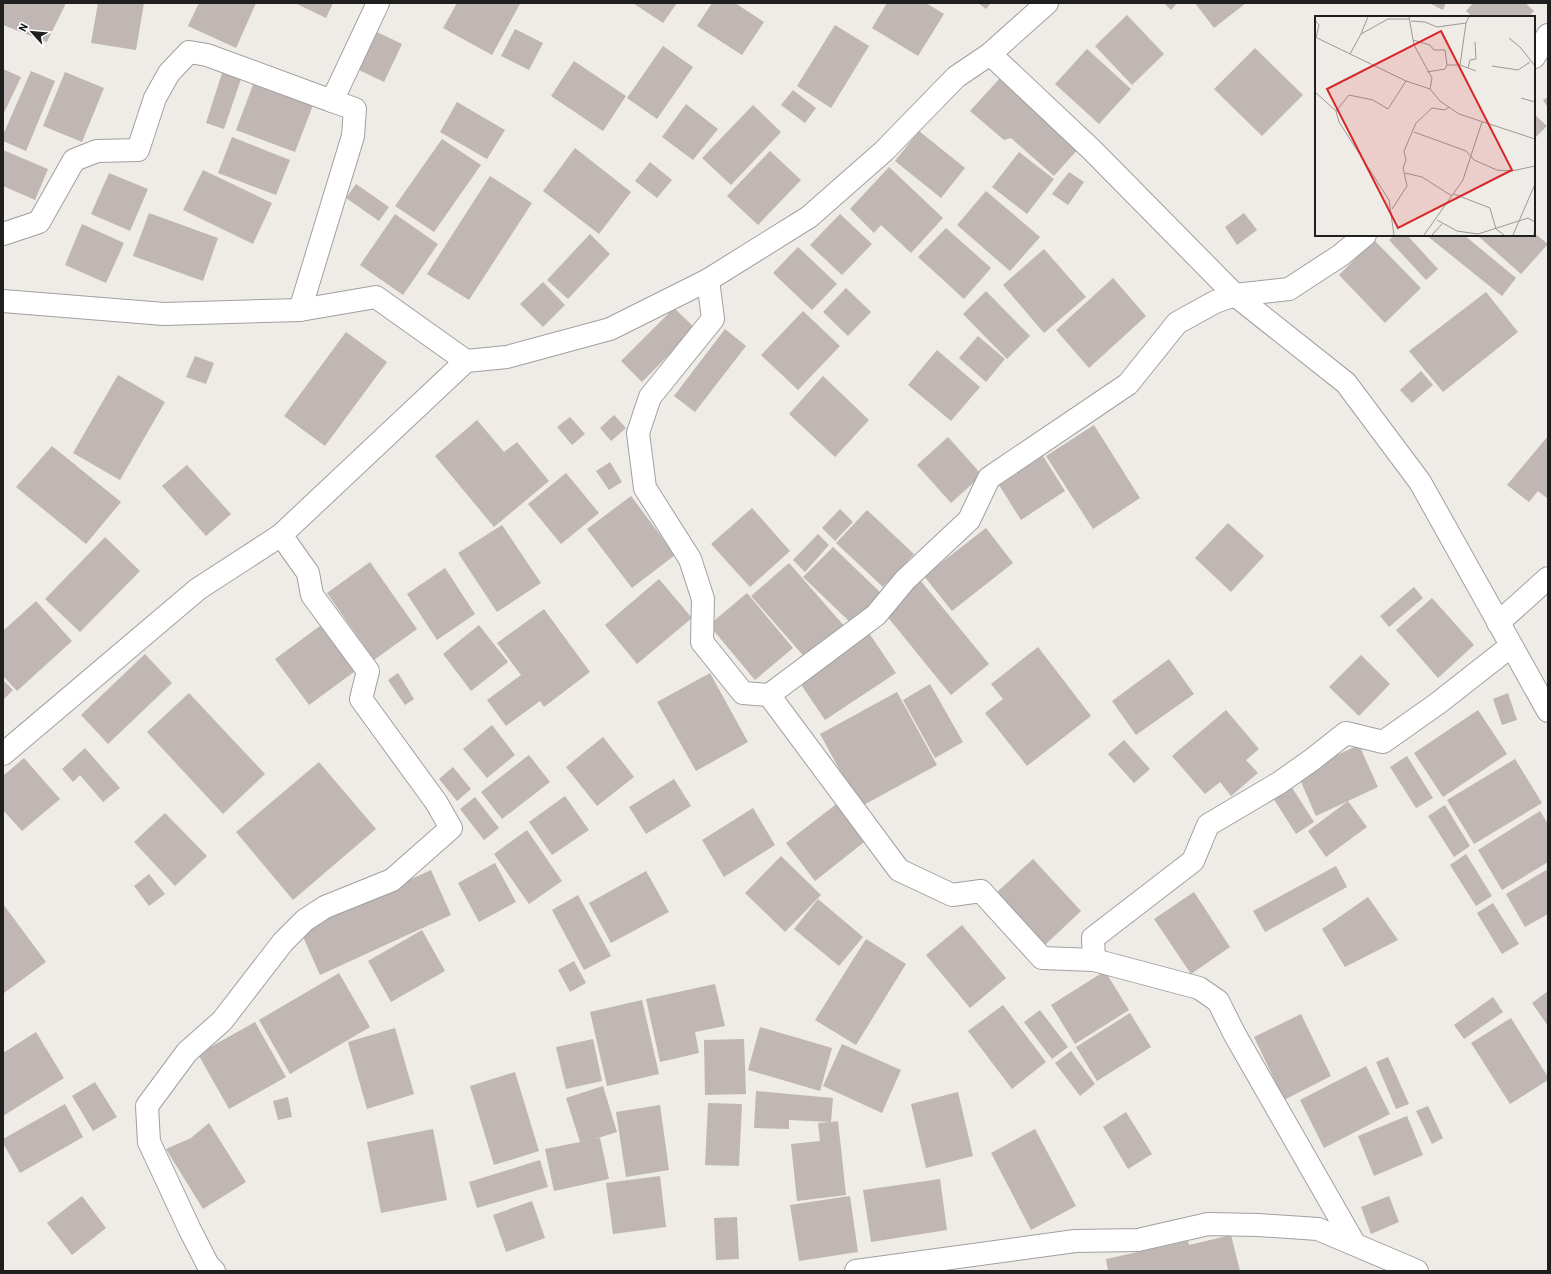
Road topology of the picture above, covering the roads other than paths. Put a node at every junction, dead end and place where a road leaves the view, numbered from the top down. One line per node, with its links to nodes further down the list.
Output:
1 (378, 3): 6 (street)
2 (1047, 3): 4 (street)
3 (1548, 34): 5 (street)
4 (990, 54): 9 (street); 10 (street)
5 (1535, 55)
6 (332, 101): 7 (street); 12 (street)
7 (3, 234)
8 (1364, 236): 10 (street)
9 (708, 280): 13 (street); 18 (street)
10 (1234, 295): 16 (street); 18 (street)
11 (3, 301): 12 (street)
12 (300, 310): 13 (street)
13 (466, 361): 14 (street)
14 (281, 535): 20 (street); 23 (street)
15 (1548, 578): 16 (street)
16 (1498, 623): 17 (street)
17 (1511, 646): 19 (street); 21 (street)
18 (770, 694): 21 (street)
19 (1548, 711)
20 (3, 754)
21 (1094, 960): 22 (street)
22 (1354, 1243): 24 (street); 25 (street)
23 (214, 1271)
24 (856, 1271)
25 (1418, 1271)

